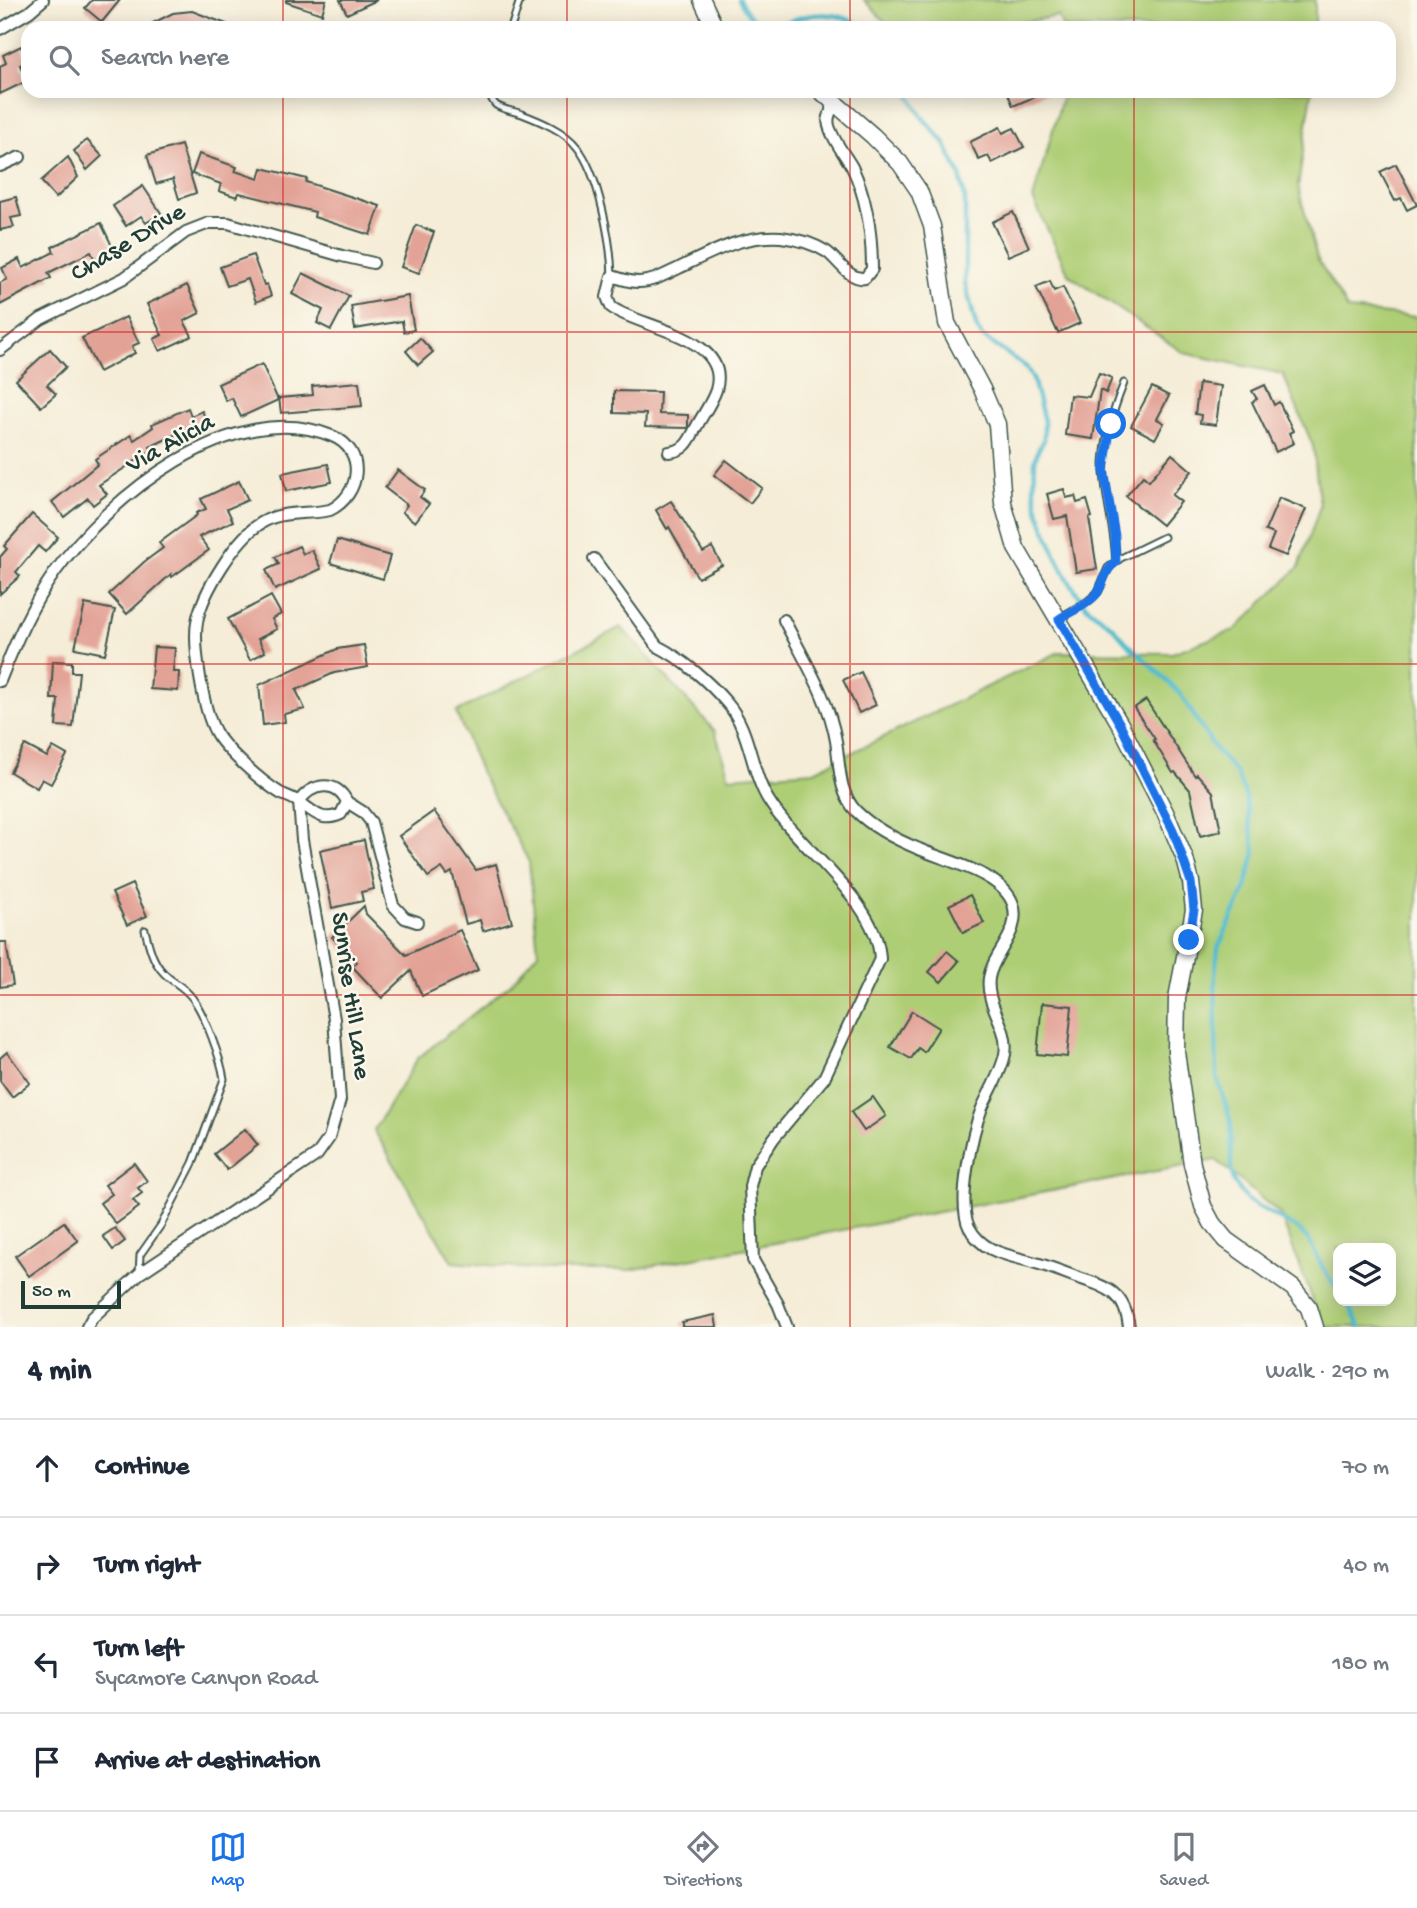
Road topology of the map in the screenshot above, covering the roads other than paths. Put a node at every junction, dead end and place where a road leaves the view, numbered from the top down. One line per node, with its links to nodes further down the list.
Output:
1 (43, 0): 6 (street)
2 (520, 0): 4 (lane)
3 (702, 0): 5 (main road)
4 (513, 21)
5 (712, 21)
6 (0, 29)
7 (492, 98): 13 (lane)
8 (829, 98): 9 (main road)
9 (835, 103): 13 (street); 20 (main road)
10 (20, 158): 11 (street)
11 (0, 166)
12 (373, 263): 14 (street, Chase Drive)
13 (612, 276): 16 (street)
14 (0, 350)
15 (1125, 383): 19 (lane)
16 (669, 452)
17 (1164, 537): 19 (lane)
18 (594, 559): 29 (street)
19 (1116, 562): 20 (lane)
20 (1063, 616): 31 (main road)
21 (783, 620): 30 (street)
22 (0, 681): 23 (street, Via Alicia)
23 (299, 802): 24 (street); 24 (street, Via Alicia); 27 (street, Sunrise Hill Lane)
24 (346, 802): 25 (street)
25 (417, 922)
26 (145, 930): 27 (lane)
27 (139, 1273): 28 (street, Sunrise Hill Lane)
28 (87, 1327)
29 (787, 1327)
30 (1129, 1327)
31 (1315, 1327)

